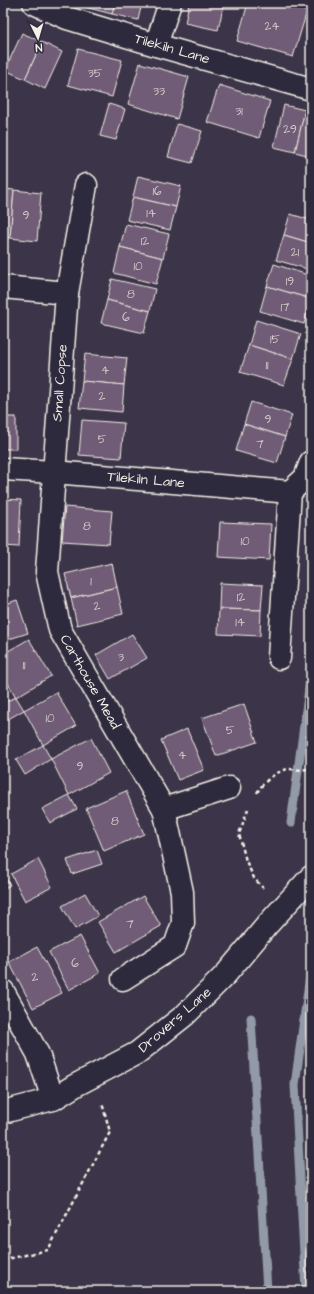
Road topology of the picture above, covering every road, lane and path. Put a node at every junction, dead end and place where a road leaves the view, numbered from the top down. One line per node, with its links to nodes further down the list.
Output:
1 (34, 3): 3 (street, Tilekiln Lane)
2 (170, 3): 3 (street)
3 (156, 45): 4 (street, Tilekiln Lane)
4 (311, 89)
5 (86, 185): 7 (street, Small Copse)
6 (3, 287): 7 (street)
7 (67, 293): 10 (street, Small Copse)
8 (311, 462): 11 (street)
9 (3, 469): 10 (street, Tilekiln Lane)
10 (54, 472): 11 (street, Tilekiln Lane); 17 (street, Carthouse Mead)
11 (290, 492): 12 (street)
12 (279, 658)
13 (311, 768): 15 (path)
14 (229, 788): 17 (street)
15 (255, 795)
16 (249, 807): 19 (path)
17 (164, 809): 20 (street, Carthouse Mead)
18 (311, 877): 19 (street, Drovers Lane)
19 (283, 907): 23 (street, Drovers Lane)
20 (124, 979)
21 (3, 992): 22 (street)
22 (9, 1018): 23 (street)
23 (53, 1099): 25 (street, Drovers Lane)
24 (101, 1103): 26 (path)
25 (3, 1112)
26 (3, 1260)

